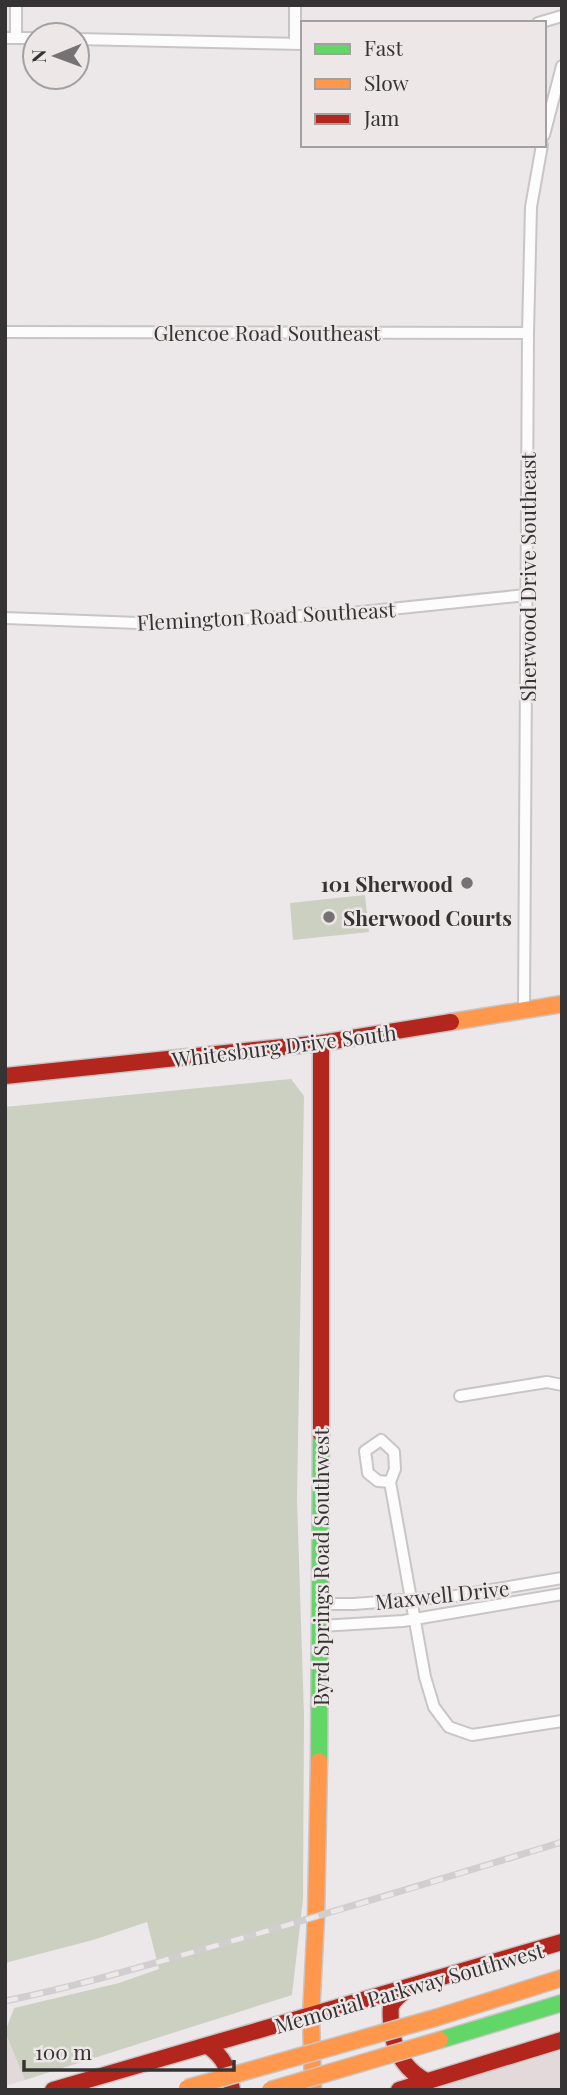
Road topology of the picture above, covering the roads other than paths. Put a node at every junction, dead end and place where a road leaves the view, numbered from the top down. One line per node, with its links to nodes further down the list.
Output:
1 (16, 5): 5 (street)
2 (295, 5): 7 (street)
3 (562, 16): 4 (street)
4 (545, 21)
5 (11, 38)
6 (91, 38): 7 (street)
7 (299, 44)
8 (562, 66): 9 (street)
9 (546, 127)
10 (542, 147): 12 (street, Sherwood Drive Southeast)
11 (5, 332): 12 (street, Glencoe Road Southeast)
12 (528, 333): 13 (street, Sherwood Drive Southeast)
13 (526, 596): 14 (street, Flemington Road Southeast); 16 (street, Sherwood Drive Southeast)
14 (5, 618)
15 (562, 1004): 16 (main road, Whitesburg Drive South)
16 (524, 1010): 17 (main road, Whitesburg Drive South)
17 (321, 1043): 18 (main road, Whitesburg Drive South); 25 (main road, Byrd Springs Road Southwest)
18 (5, 1076)
19 (562, 1385): 20 (street)
20 (460, 1396)
21 (390, 1482): 24 (street)
22 (562, 1578): 24 (street, Maxwell Drive)
23 (562, 1594): 26 (street)
24 (411, 1599): 25 (street, Maxwell Drive); 26 (street)
25 (321, 1604): 27 (main road, Byrd Springs Road Southwest)
26 (415, 1619): 27 (street); 28 (street)
27 (321, 1626): 33 (main road, Byrd Springs Road Southwest)
28 (562, 1721)
29 (562, 1942): 31 (main road, Memorial Parkway Southwest)
30 (562, 1978): 37 (main road, Memorial Parkway Southwest, bridge)
31 (412, 1985): 33 (main road, Memorial Parkway Southwest); 36 (main road)
32 (562, 2003): 40 (main road, bridge)
33 (311, 2016): 35 (main road, Memorial Parkway Southwest); 41 (main road, Byrd Springs Road Southwest)
34 (562, 2040): 36 (main road)
35 (208, 2046): 38 (main road, Memorial Parkway Southwest); 39 (main road)
36 (428, 2082): 42 (main road)
37 (184, 2089)
38 (54, 2090)
39 (232, 2090)
40 (270, 2090)
41 (313, 2090)
42 (399, 2090)

